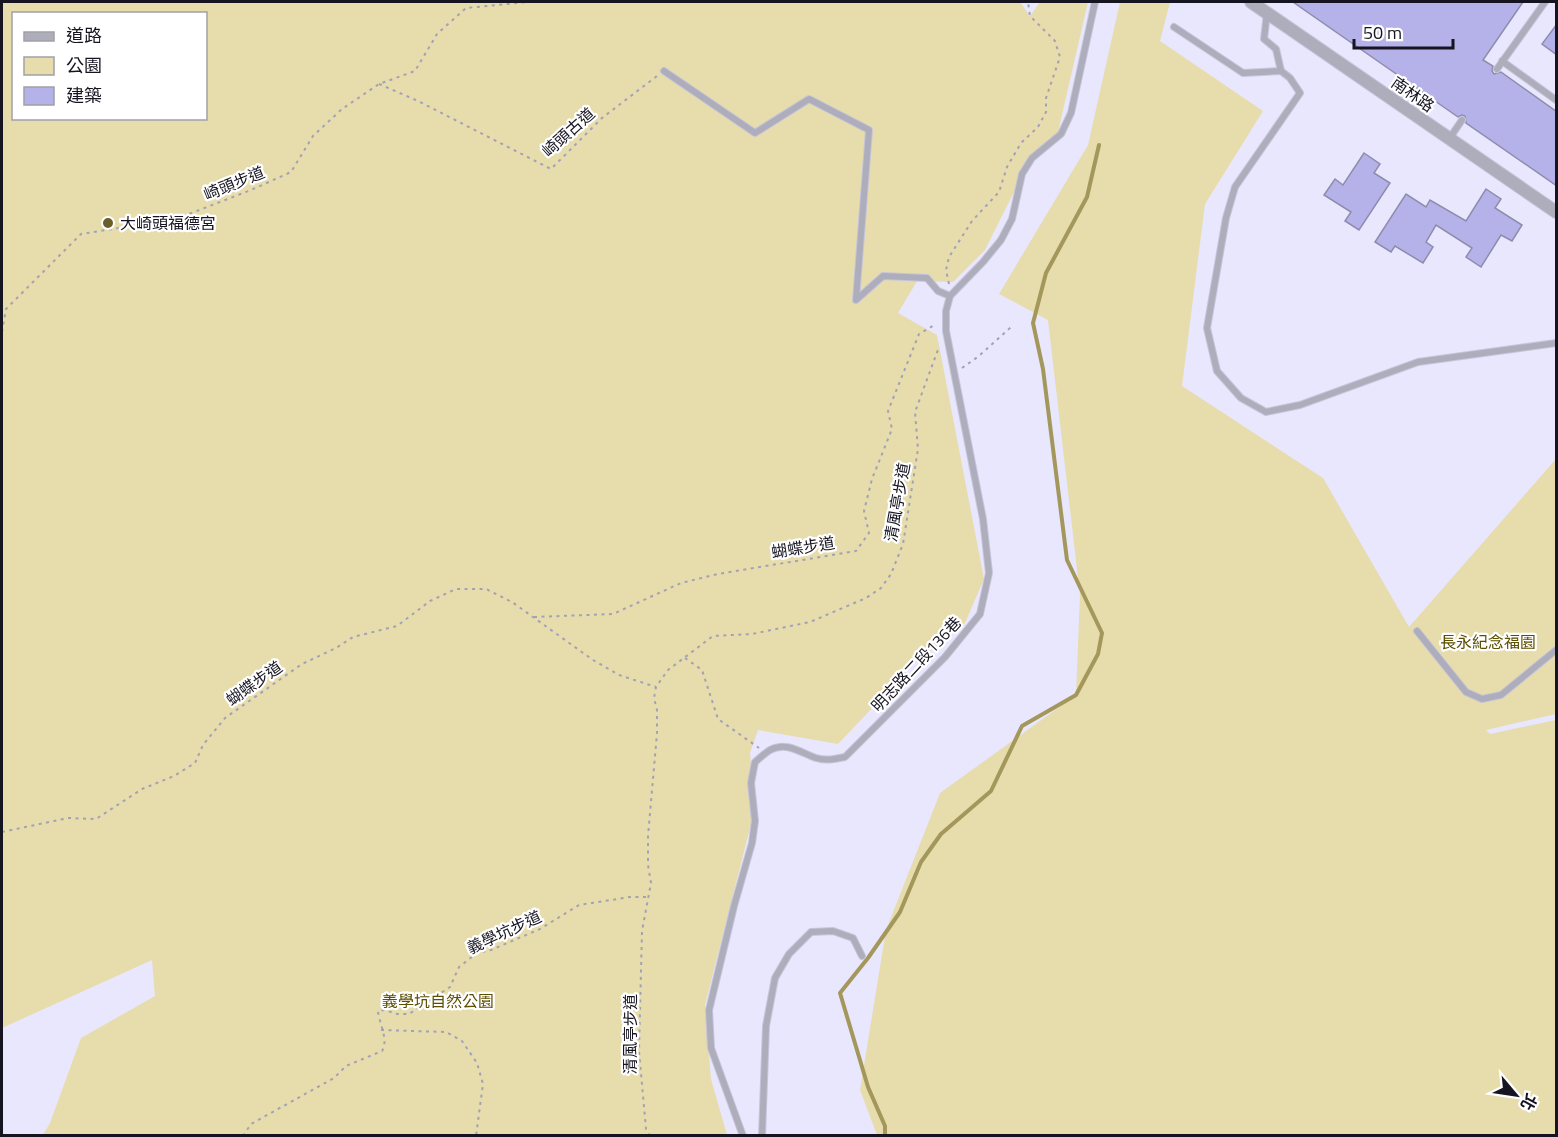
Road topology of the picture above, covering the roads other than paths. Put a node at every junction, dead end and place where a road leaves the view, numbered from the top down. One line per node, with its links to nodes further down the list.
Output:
1 (1095, 2): 14 (lane)
2 (1251, 2): 4 (street, 南林路)
3 (1545, 2): 6 (lane)
4 (1267, 13): 9 (lane); 12 (street, 南林路)
5 (1174, 27): 9 (lane)
6 (1502, 61): 7 (lane); 10 (lane)
7 (1497, 69)
8 (664, 71): 14 (lane)
9 (1281, 71): 15 (lane)
10 (1557, 100)
11 (1462, 120): 12 (lane)
12 (1449, 140): 13 (street, 南林路)
13 (1557, 212)
14 (949, 295): 19 (lane, 明志路二段136巷)
15 (1557, 343)
16 (1417, 631): 17 (lane)
17 (1557, 650)
18 (862, 956): 20 (lane)
19 (742, 1136)
20 (762, 1136)

